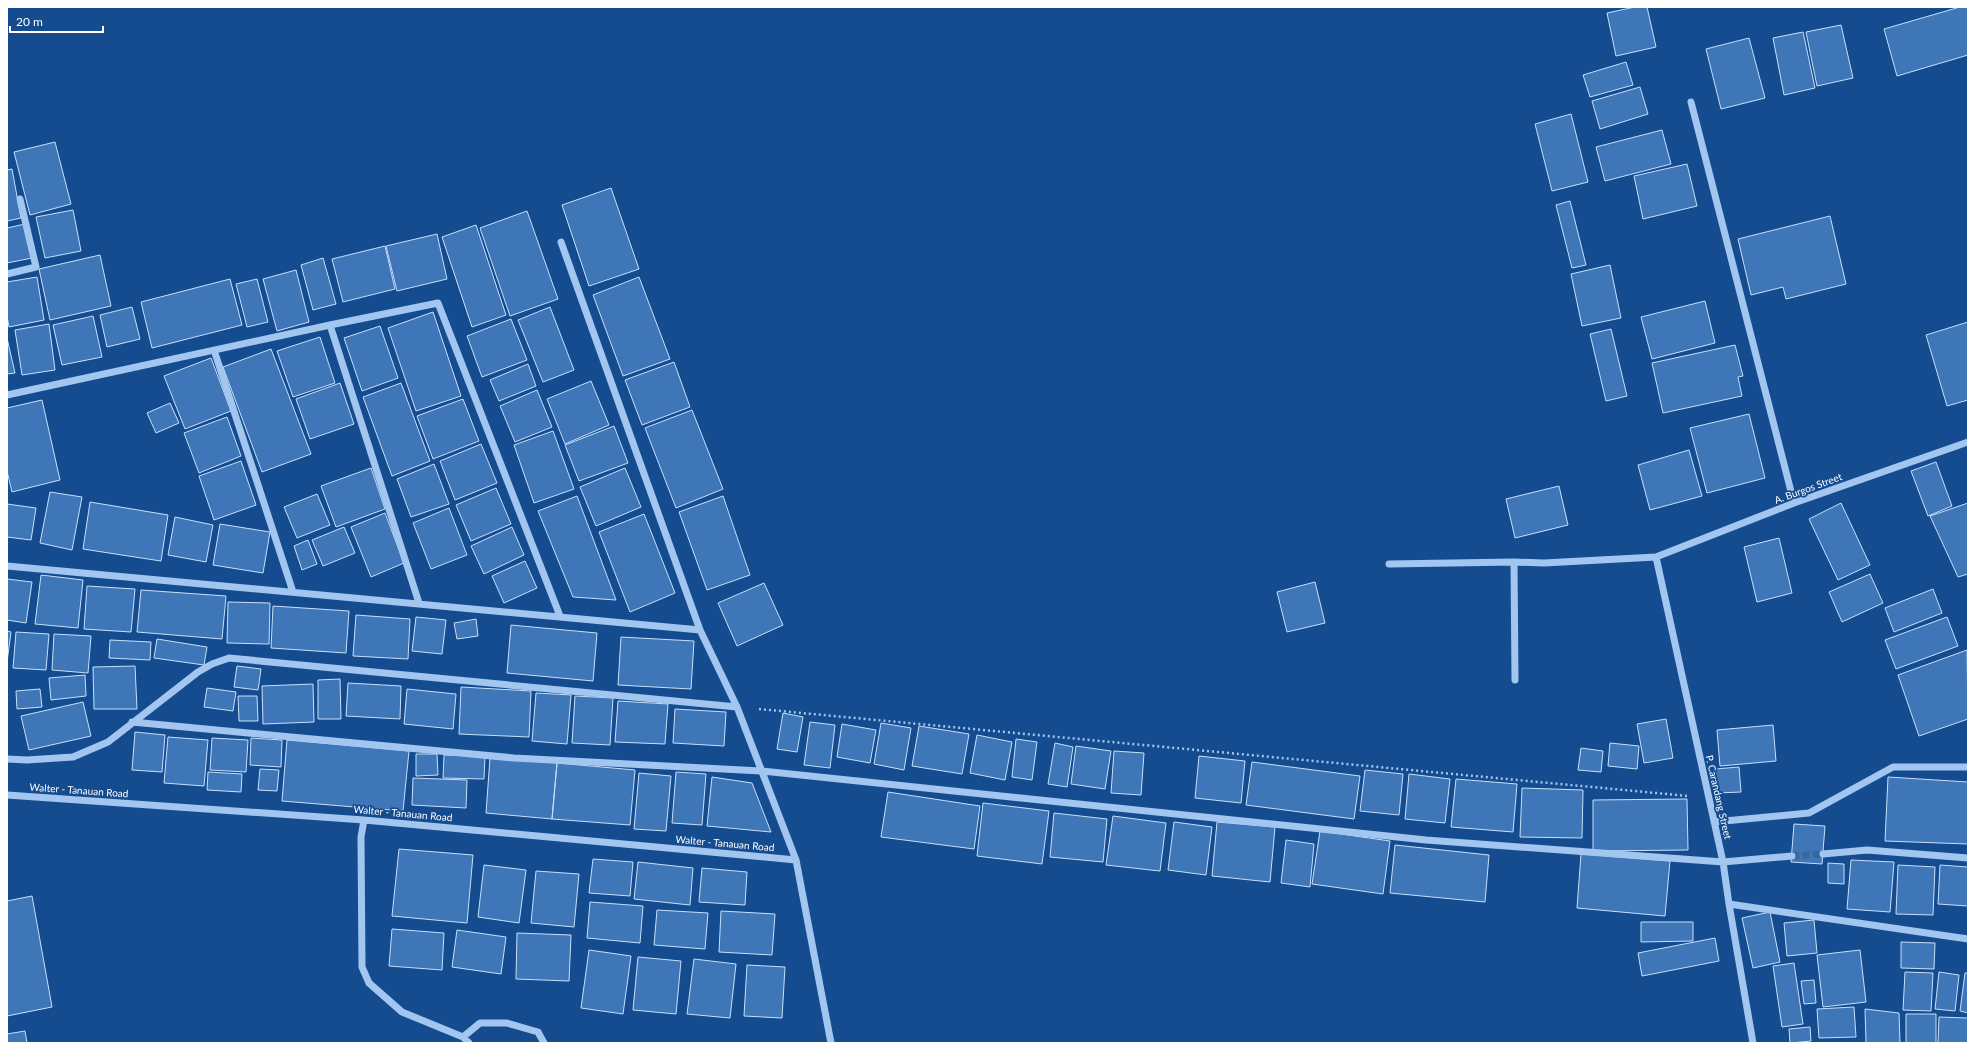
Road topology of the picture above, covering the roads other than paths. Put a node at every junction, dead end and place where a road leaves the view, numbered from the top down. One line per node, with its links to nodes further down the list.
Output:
1 (1691, 102): 9 (street)
2 (20, 199): 4 (street)
3 (561, 242): 17 (street)
4 (7, 274)
5 (330, 324): 6 (street); 15 (street); 16 (street)
6 (214, 350): 7 (street); 14 (street)
7 (7, 395)
8 (1968, 442): 9 (street, A. Burgos Street)
9 (1794, 503): 10 (street, A. Burgos Street)
10 (1656, 557): 11 (street, A. Burgos Street); 26 (street, P. Carandang Street)
11 (1514, 562): 12 (street, A. Burgos Street); 18 (street)
12 (1389, 564)
13 (7, 566): 14 (street)
14 (293, 592): 15 (street)
15 (419, 603): 16 (street)
16 (560, 616): 17 (street)
17 (700, 630): 19 (street)
18 (1515, 680)
19 (737, 707): 20 (street); 23 (street)
20 (132, 722): 21 (street); 23 (street)
21 (7, 759)
22 (1968, 767): 26 (street)
23 (761, 771): 30 (street); 31 (street)
24 (7, 795): 25 (street, Walter - Tanauan Road)
25 (364, 820): 30 (street, Walter - Tanauan Road); 34 (street)
26 (1714, 822): 31 (street, P. Carandang Street)
27 (1823, 854): 29 (street)
28 (1792, 856): 31 (street)
29 (1968, 858)
30 (796, 860): 36 (street)
31 (1723, 862): 32 (street, P. Carandang Street)
32 (1728, 904): 33 (street); 37 (street, P. Carandang Street)
33 (1968, 939)
34 (466, 1040): 35 (street)
35 (544, 1043)
36 (831, 1043)
37 (1753, 1043)

